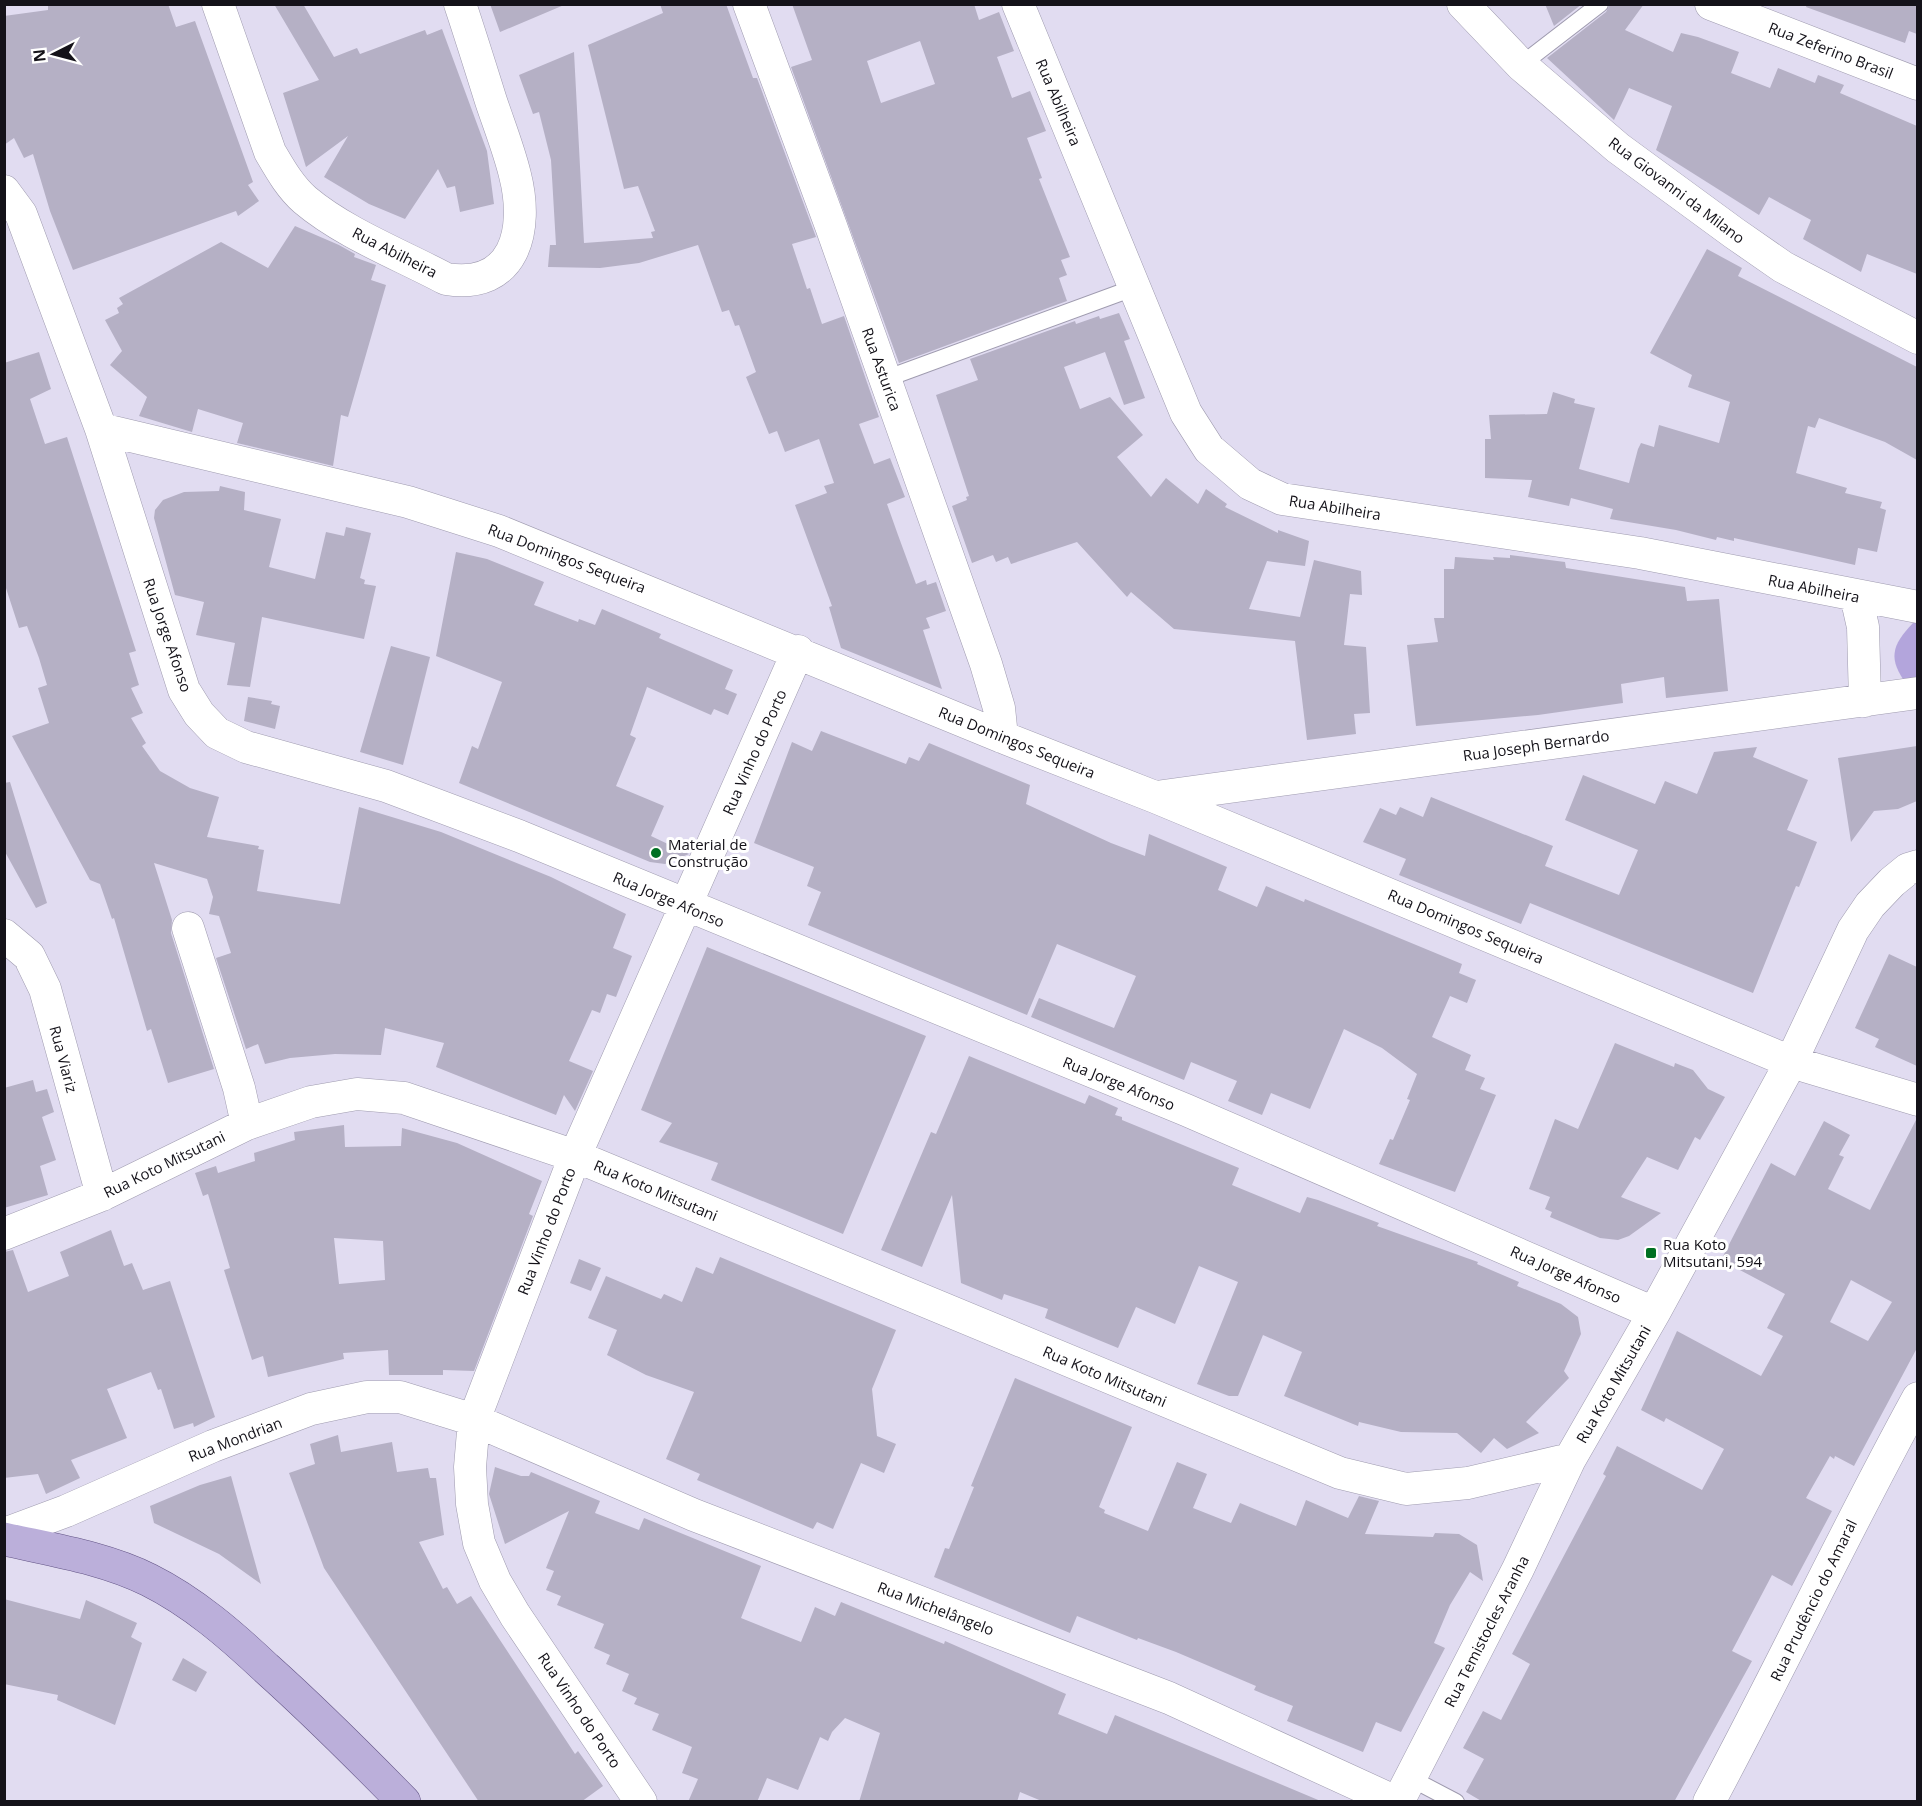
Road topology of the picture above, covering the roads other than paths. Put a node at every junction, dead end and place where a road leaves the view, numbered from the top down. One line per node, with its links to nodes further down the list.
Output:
1 (218, 4): 2 (street, Rua Abilheira)
2 (460, 4)
3 (749, 4): 13 (street, Rua Asturica)
4 (1018, 4): 11 (street, Rua Abilheira)
5 (1463, 4): 8 (street, Rua Giovanni da Milano)
6 (1600, 4): 8 (lane)
7 (1711, 4): 9 (street, Rua Zeferino Brasil)
8 (1521, 65): 12 (street, Rua Giovanni da Milano)
9 (1917, 84)
10 (4, 191): 14 (street, Rua Jorge Afonso)
11 (1136, 287): 13 (lane); 15 (street, Rua Abilheira)
12 (1917, 338)
13 (885, 379): 20 (street, Rua Asturica)
14 (101, 429): 17 (street, Rua Domingos Sequeira); 23 (street, Rua Jorge Afonso)
15 (1856, 596): 16 (street, Rua Abilheira); 19 (street)
16 (1917, 607)
17 (798, 651): 20 (street, Rua Domingos Sequeira); 23 (street, Rua Vinho do Porto)
18 (1917, 693): 19 (street, Rua Joseph Bernardo)
19 (1865, 701): 21 (street, Rua Joseph Bernardo)
20 (1002, 737): 21 (street, Rua Domingos Sequeira)
21 (1155, 797): 26 (street, Rua Domingos Sequeira)
22 (1917, 866): 26 (street, Rua Koto Mitsutani)
23 (686, 907): 29 (street, Rua Vinho do Porto); 32 (street, Rua Jorge Afonso)
24 (188, 928): 28 (street)
25 (4, 935): 30 (street, Rua Viariz)
26 (1791, 1062): 27 (street, Rua Domingos Sequeira); 32 (street, Rua Koto Mitsutani)
27 (1917, 1100)
28 (247, 1124): 29 (street, Rua Koto Mitsutani); 30 (street, Rua Koto Mitsutani)
29 (575, 1156): 34 (street, Rua Vinho do Porto); 35 (street, Rua Koto Mitsutani)
30 (102, 1195): 31 (street, Rua Koto Mitsutani)
31 (4, 1234)
32 (1654, 1313): 35 (street, Rua Koto Mitsutani)
33 (1917, 1398): 41 (street, Rua Prudêncio do Amaral)
34 (474, 1420): 36 (street, Rua Mondrian); 37 (street, Rua Michelângelo); 39 (street, Rua Vinho do Porto)
35 (1570, 1459): 37 (street, Rua Temistocles Aranha)
36 (4, 1537): 38 (main road)
37 (1401, 1794): 40 (lane)
38 (404, 1802)
39 (641, 1802)
40 (1455, 1802)
41 (1709, 1802)

